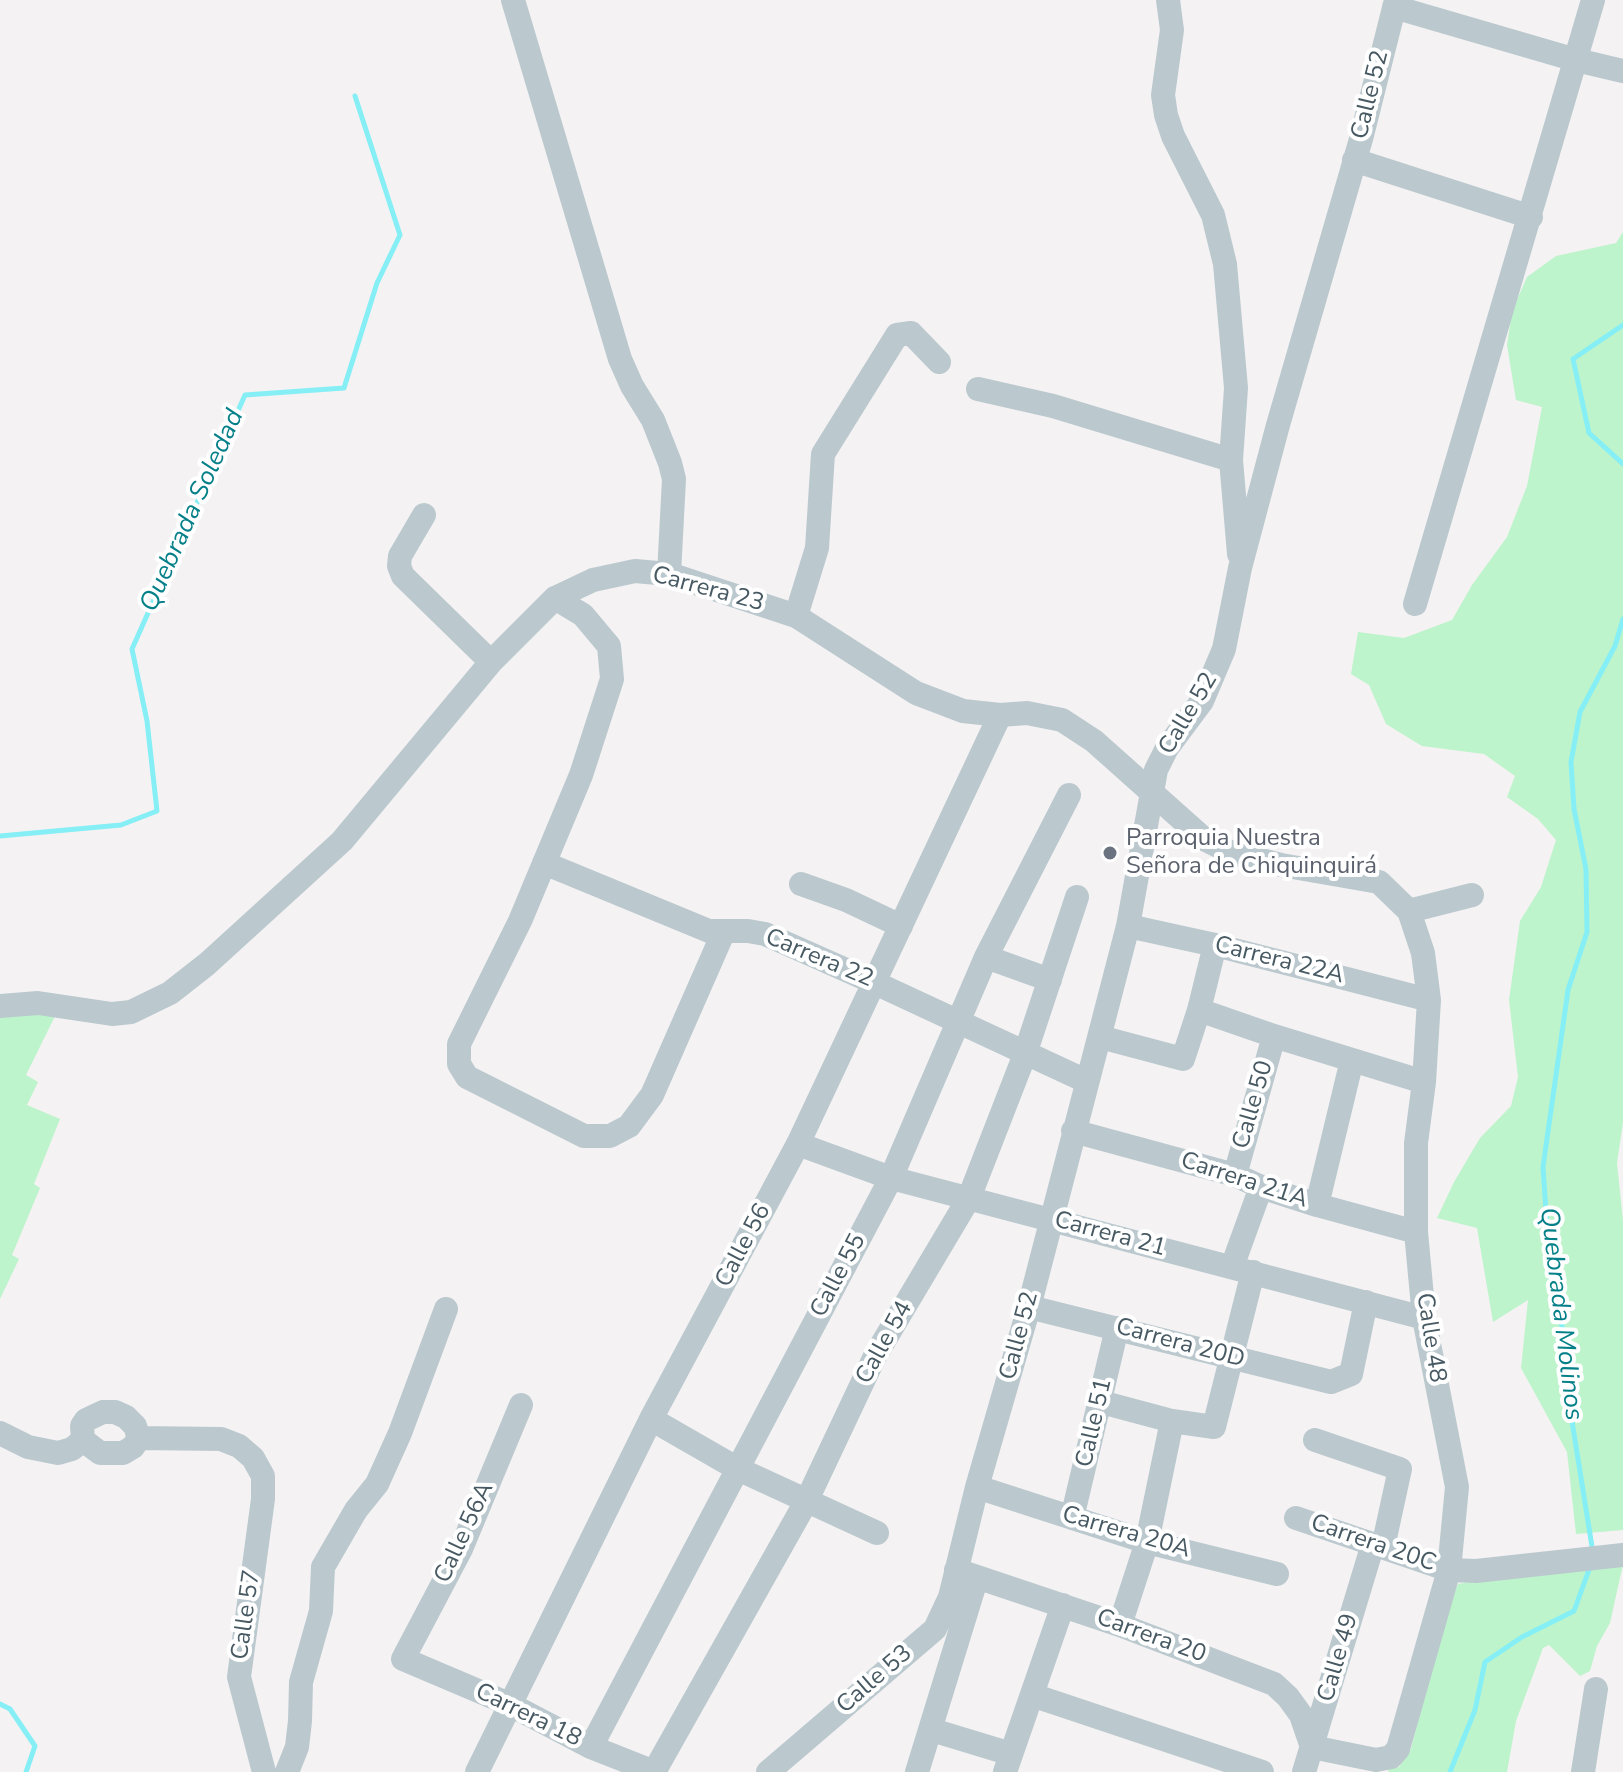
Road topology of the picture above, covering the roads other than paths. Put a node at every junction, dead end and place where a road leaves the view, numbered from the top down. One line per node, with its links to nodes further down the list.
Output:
1 (513, 0): 14 (street)
2 (1168, 0): 11 (street)
3 (1593, 0): 5 (street)
4 (1395, 3): 5 (street); 7 (street, Calle 52)
5 (1576, 60): 6 (street); 8 (street)
6 (1623, 71)
7 (1354, 160): 8 (street); 13 (street, Calle 52)
8 (1531, 217): 16 (street)
9 (939, 362): 17 (street)
10 (978, 389): 11 (street)
11 (1231, 460): 13 (street)
12 (424, 515): 18 (street)
13 (1240, 568): 21 (street, Calle 52)
14 (669, 574): 15 (street, Carrera 23); 17 (street, Carrera 23)
15 (555, 598): 18 (street, Carrera 23); 22 (street)
16 (1415, 604)
17 (796, 616): 19 (street, Carrera 23)
18 (491, 662): 35 (street, Carrera 23)
19 (1000, 715): 21 (street, Carrera 23); 27 (street, Calle 56)
20 (1069, 795): 31 (street, Calle 55)
21 (1153, 797): 26 (street, Carrera 23); 28 (street, Calle 52)
22 (544, 863): 29 (street, Carrera 22); 29 (street)
23 (801, 884): 27 (street)
24 (1472, 895): 26 (street)
25 (1077, 897): 32 (street, Calle 54)
26 (1409, 911): 34 (street, Calle 48)
27 (901, 926): 33 (street, Calle 56)
28 (1128, 926): 30 (street, Carrera 22A); 39 (street, Calle 52)
29 (724, 931): 33 (street, Carrera 22)
30 (1215, 945): 34 (street, Carrera 22A); 36 (street)
31 (986, 957): 32 (street); 37 (street, Calle 55)
32 (1050, 980): 40 (street, Calle 54)
33 (873, 982): 37 (street, Carrera 22); 45 (street, Calle 56)
34 (1429, 1000): 43 (street, Calle 48)
35 (0, 1006)
36 (1199, 1010): 38 (street); 39 (street)
37 (958, 1023): 40 (street, Carrera 22); 47 (street, Calle 55)
38 (1274, 1036): 41 (street); 46 (street, Calle 50)
39 (1100, 1037): 42 (street, Calle 52)
40 (1025, 1054): 42 (street, Carrera 22); 49 (street, Calle 54)
41 (1352, 1060): 43 (street); 50 (street)
42 (1086, 1081): 44 (street, Calle 52)
43 (1424, 1082): 52 (street, Calle 48)
44 (1073, 1131): 46 (street, Carrera 21A); 51 (street, Calle 52)
45 (798, 1144): 47 (street, Carrera 21); 62 (street, Calle 56)
46 (1235, 1175): 48 (street, Carrera 21A)
47 (891, 1178): 49 (street, Carrera 21); 68 (street, Calle 55)
48 (1261, 1187): 50 (street, Carrera 21A); 53 (street, Calle 50)
49 (969, 1198): 51 (street, Carrera 21); 70 (street, Calle 54)
50 (1317, 1205): 52 (street, Carrera 21A)
51 (1050, 1219): 53 (street, Carrera 21); 55 (street, Calle 52)
52 (1416, 1232): 57 (street, Calle 48)
53 (1243, 1270): 54 (street, Carrera 21); 59 (street, Calle 50)
54 (1366, 1302): 57 (street, Carrera 21); 59 (street, Carrera 20D)
55 (1029, 1307): 58 (street, Carrera 20D); 69 (street, Calle 52)
56 (446, 1309): 92 (street)
57 (1424, 1318): 77 (street, Calle 48)
58 (1117, 1328): 59 (street, Carrera 20D); 60 (street, Calle 51)
59 (1231, 1358): 63 (street, Calle 50)
60 (1101, 1402): 63 (street); 71 (street, Calle 51)
61 (521, 1405): 82 (street, Calle 56A)
62 (651, 1419): 68 (street); 85 (street, Calle 56)
63 (1172, 1421): 74 (street)
64 (0, 1433): 66 (street)
65 (139, 1438): 66 (street); 66 (street); 91 (street, Calle 57)
66 (83, 1440)
67 (1315, 1440): 75 (street, Calle 49)
68 (738, 1469): 70 (street); 87 (street, Calle 55)
69 (977, 1487): 71 (street, Carrera 20A); 78 (street, Calle 52)
70 (807, 1500): 73 (street); 94 (street, Calle 54)
71 (1072, 1518): 74 (street, Carrera 20A)
72 (1296, 1518): 75 (street, Carrera 20C)
73 (877, 1533)
74 (1147, 1542): 79 (street, Carrera 20A); 81 (street)
75 (1378, 1546): 77 (street, Carrera 20C); 88 (street, Calle 49)
76 (1616, 1556): 77 (street)
77 (1449, 1570): 88 (street, Calle 48)
78 (967, 1573): 80 (street, Carrera 20); 86 (street, Calle 52); 95 (street, Calle 53)
79 (1277, 1574)
80 (1063, 1605): 81 (street, Carrera 20); 84 (street)
81 (1120, 1625): 88 (street, Carrera 20)
82 (403, 1659): 85 (street, Carrera 18)
83 (1596, 1689): 99 (street)
84 (1032, 1695): 89 (street); 90 (street)
85 (509, 1704): 87 (street, Carrera 18); 93 (street, Calle 56)
86 (932, 1730): 89 (street); 96 (street, Calle 52)
87 (591, 1747): 94 (street, Carrera 18)
88 (1312, 1747): 98 (street, Calle 49)
89 (1008, 1763)
90 (1225, 1766): 97 (street)
91 (264, 1772)
92 (287, 1772)
93 (477, 1772)
94 (654, 1772)
95 (768, 1772)
96 (917, 1772)
97 (1262, 1772)
98 (1304, 1772)
99 (1583, 1772)

